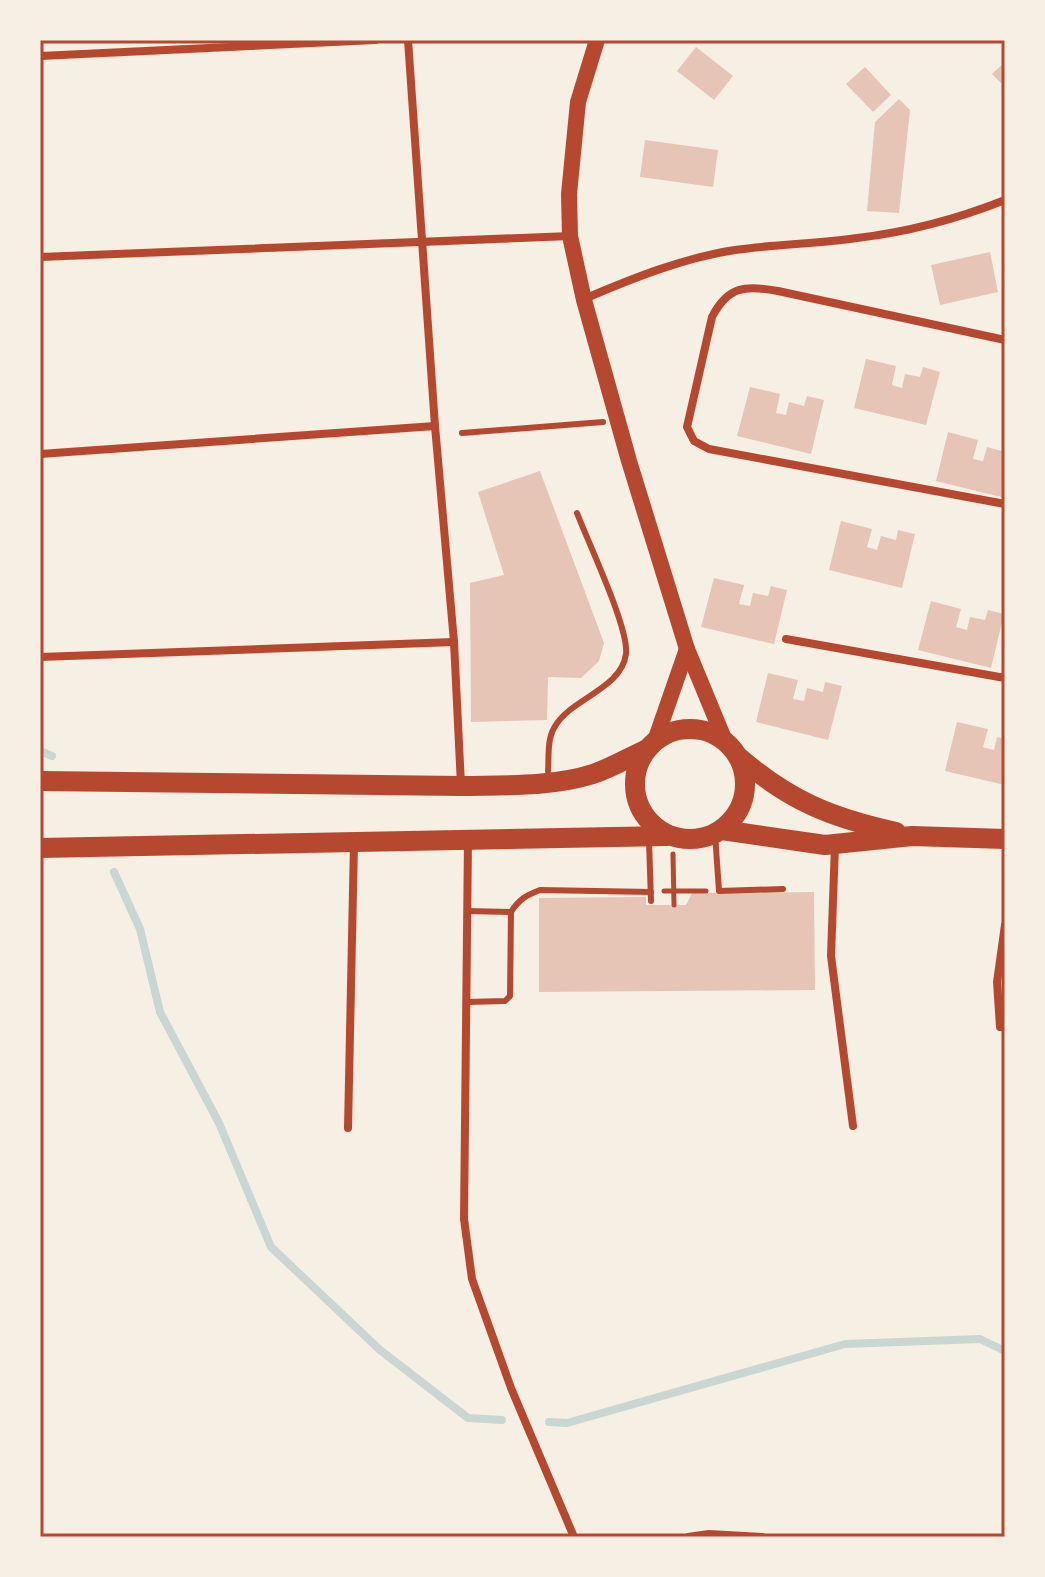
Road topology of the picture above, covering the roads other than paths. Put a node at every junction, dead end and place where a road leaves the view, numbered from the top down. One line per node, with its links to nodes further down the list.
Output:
1 (375, 40): 4 (street)
2 (408, 40): 7 (street)
3 (597, 40): 6 (main road)
4 (40, 56)
5 (1005, 200): 9 (street)
6 (570, 236): 7 (street); 9 (main road)
7 (424, 240): 8 (street); 12 (street)
8 (40, 257)
9 (584, 300): 11 (main road)
10 (1005, 340): 15 (street)
11 (610, 421): 13 (lane); 19 (main road)
12 (435, 426): 14 (street); 18 (street)
13 (462, 433)
14 (40, 454)
15 (1005, 504)
16 (577, 513): 24 (lane)
17 (786, 639): 21 (street)
18 (454, 642): 20 (street); 26 (street)
19 (687, 649): 22 (main road); 23 (main road)
20 (40, 657)
21 (1005, 678)
22 (650, 746): 23 (main road); 24 (main road); 29 (main road)
23 (731, 748): 27 (main road); 28 (main road)
24 (549, 776): 26 (main road)
25 (40, 781): 26 (main road)
26 (461, 786)
27 (718, 832): 29 (main road); 33 (main road); 35 (lane)
28 (912, 836): 31 (main road); 33 (main road)
29 (663, 837): 30 (main road); 36 (lane)
30 (468, 839): 32 (main road); 38 (street)
31 (1005, 839)
32 (354, 843): 34 (main road); 44 (street)
33 (835, 844): 43 (street)
34 (40, 848)
35 (783, 889)
36 (651, 892): 37 (lane); 39 (lane)
37 (651, 901)
38 (467, 911): 39 (lane); 41 (street)
39 (511, 912): 41 (lane)
40 (1005, 925): 42 (street)
41 (466, 1002): 45 (street)
42 (1000, 1027)
43 (853, 1126)
44 (348, 1128)
45 (574, 1537)
46 (688, 1537): 47 (street)
47 (762, 1537)

